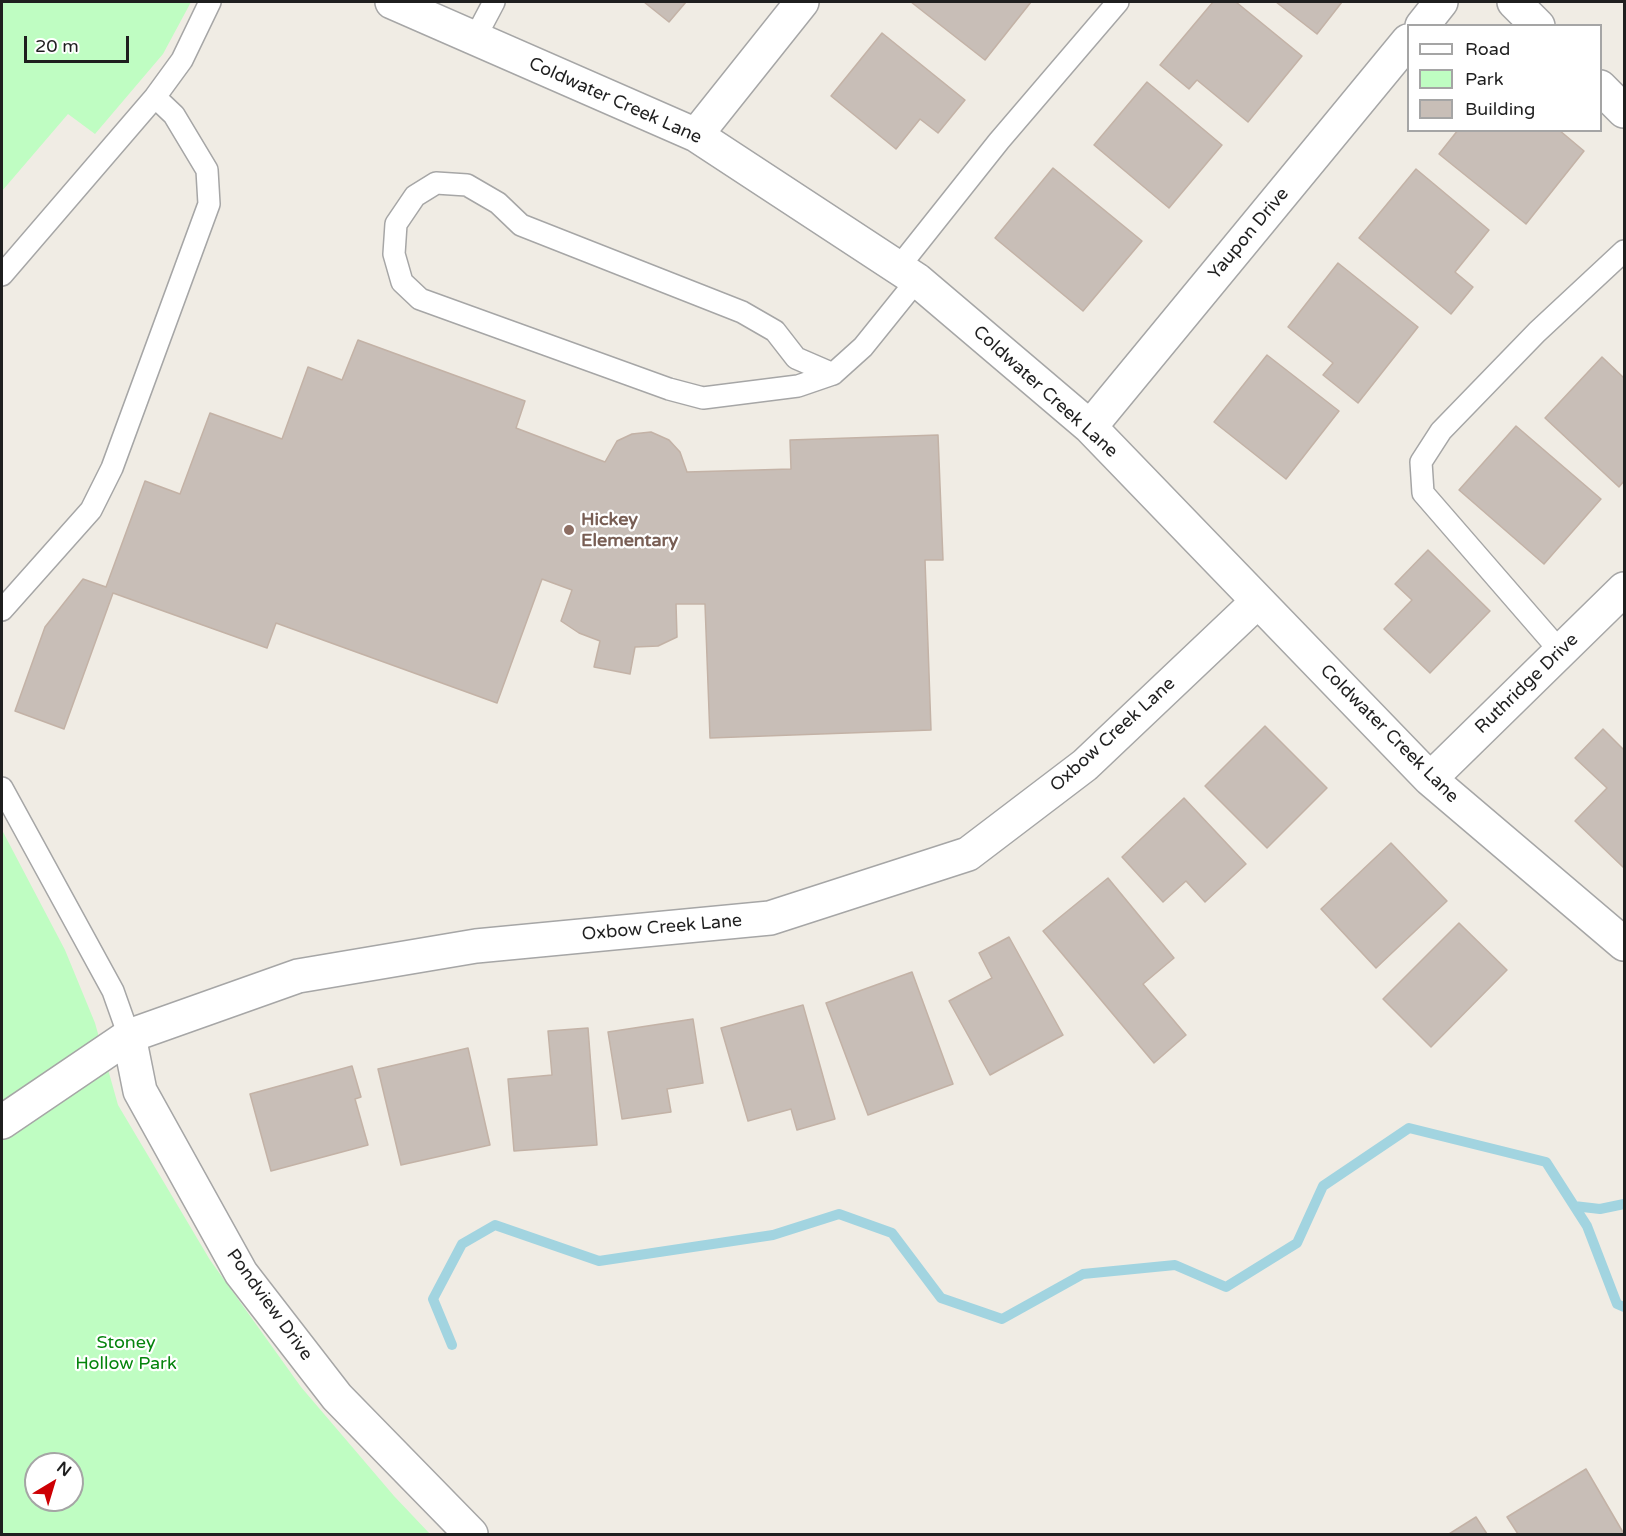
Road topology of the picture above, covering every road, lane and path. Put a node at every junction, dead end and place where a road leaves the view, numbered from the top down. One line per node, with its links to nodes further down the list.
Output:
1 (210, 2): 13 (lane)
2 (392, 2): 10 (street, Coldwater Creek Lane)
3 (495, 2): 10 (lane)
4 (802, 2): 15 (street)
5 (1118, 2): 17 (lane)
6 (1442, 2): 8 (street)
7 (1514, 2): 9 (street)
8 (1424, 24)
9 (1536, 24)
10 (475, 38): 15 (street, Coldwater Creek Lane)
11 (1407, 42): 20 (street, Yaupon Drive)
12 (1602, 89): 14 (street)
13 (155, 97): 18 (lane); 23 (lane)
14 (1624, 111)
15 (696, 135): 17 (street, Coldwater Creek Lane)
16 (1624, 251): 24 (lane)
17 (908, 274): 19 (lane); 20 (street, Coldwater Creek Lane)
18 (2, 276)
19 (833, 374): 19 (lane)
20 (1090, 427): 22 (street, Coldwater Creek Lane)
21 (1624, 590): 24 (street, Ruthridge Drive)
22 (1257, 602): 25 (street, Coldwater Creek Lane); 28 (street, Oxbow Creek Lane)
23 (2, 610)
24 (1561, 652): 25 (street, Ruthridge Drive)
25 (1430, 779): 27 (street, Coldwater Creek Lane)
26 (2, 788): 28 (lane)
27 (1624, 944)
28 (129, 1036): 29 (street, Oxbow Creek Lane); 30 (street, Pondview Drive)
29 (2, 1122)
30 (471, 1534)

